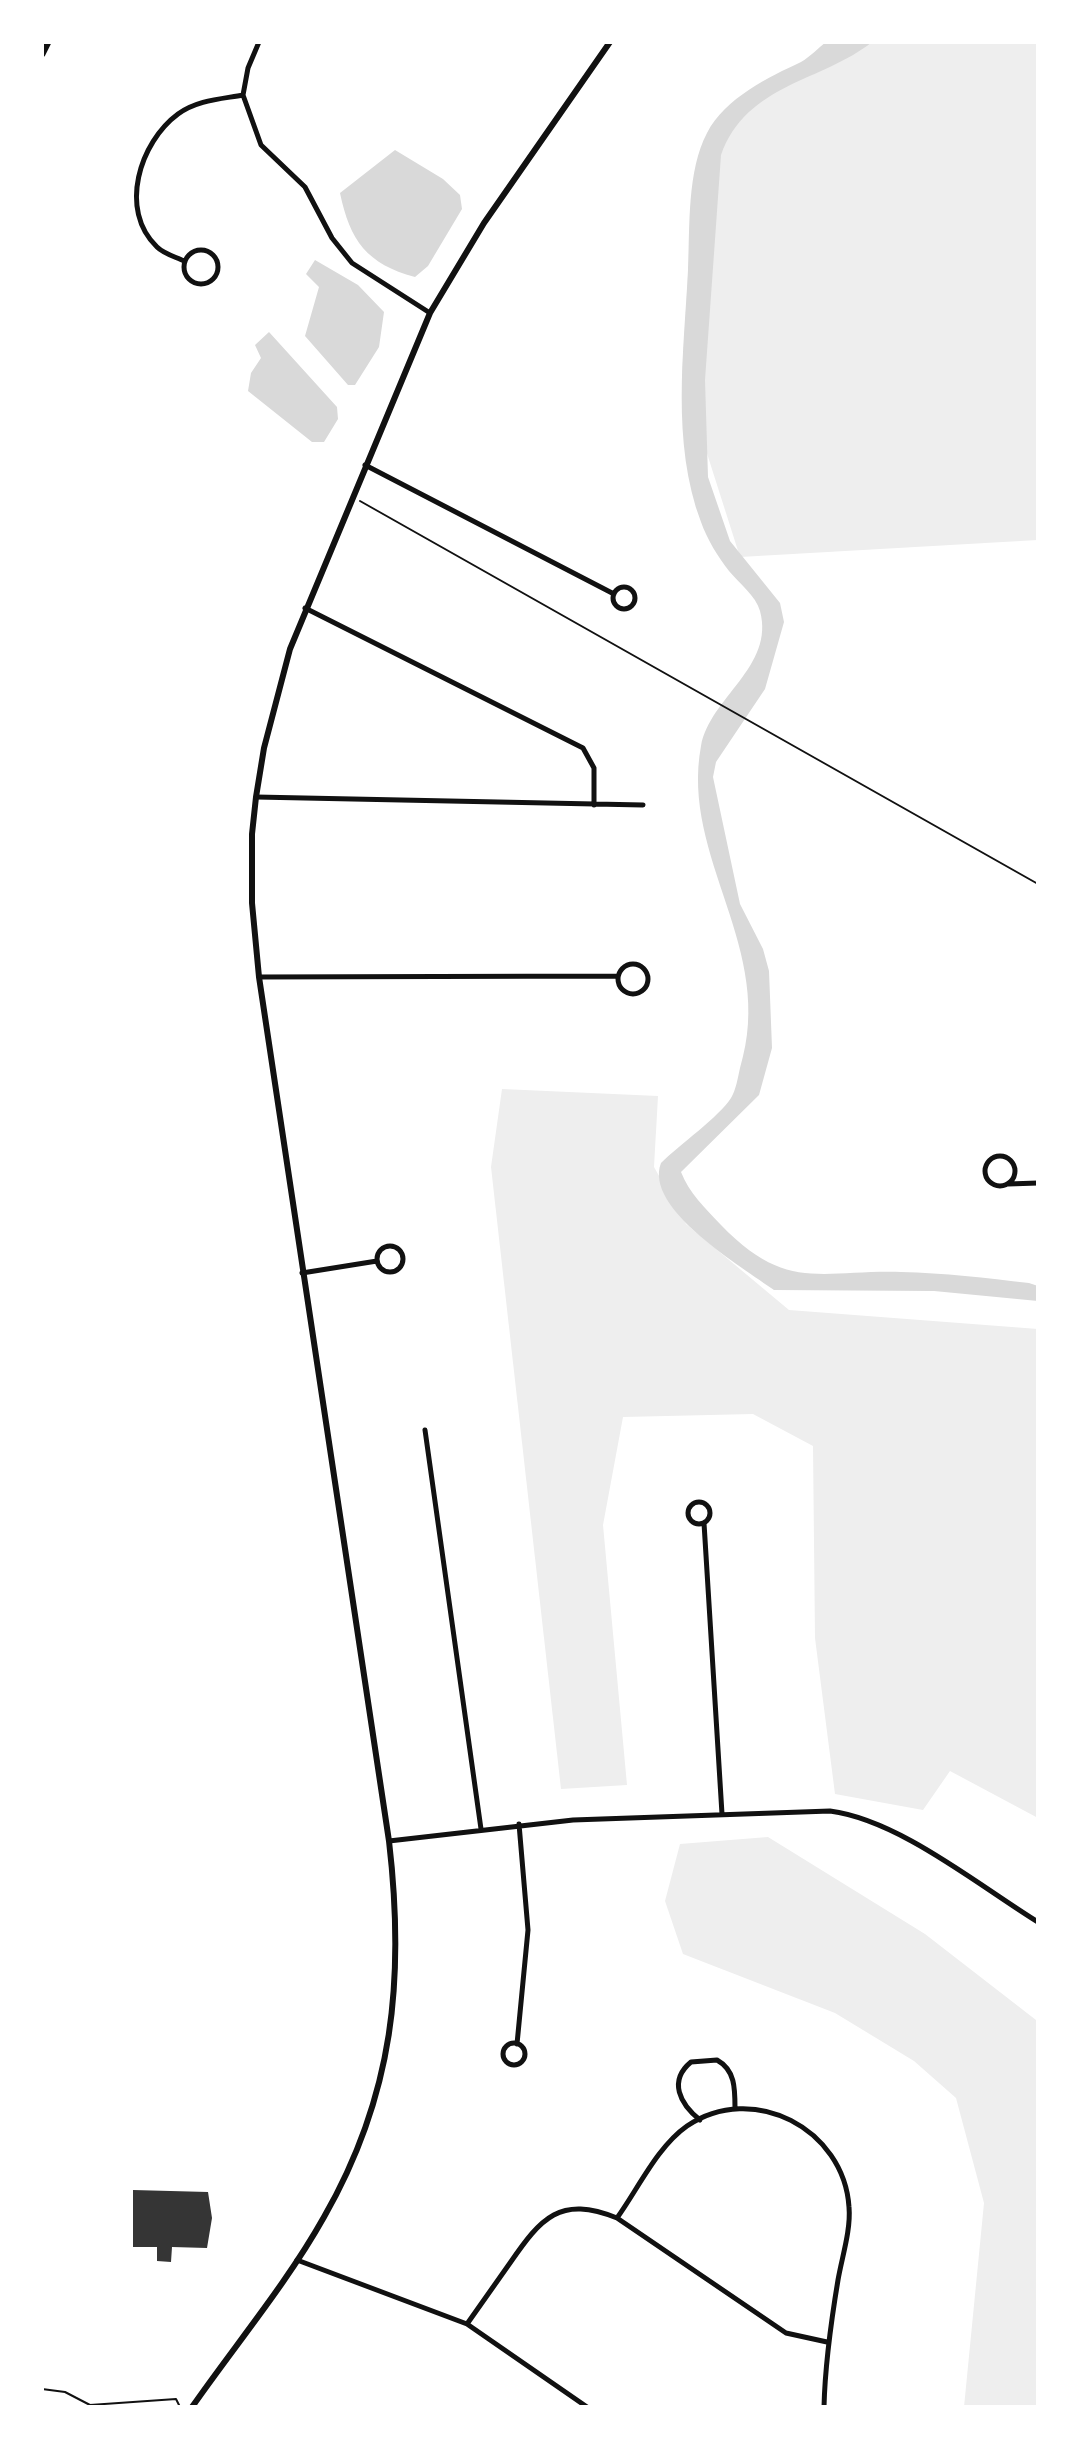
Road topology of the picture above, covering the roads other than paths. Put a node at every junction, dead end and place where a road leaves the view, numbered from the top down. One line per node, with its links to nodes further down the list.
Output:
1 (48, 42): 4 (main road)
2 (259, 42): 5 (street)
3 (610, 42): 7 (street)
4 (42, 54)
5 (243, 95): 6 (street); 7 (street)
6 (184, 261): 6 (street)
7 (430, 313): 8 (street)
8 (365, 465): 9 (street); 10 (street)
9 (614, 594): 9 (street)
10 (305, 608): 11 (street); 12 (street)
11 (256, 797): 12 (street); 15 (street)
12 (594, 805): 13 (street)
13 (643, 805)
14 (617, 976): 14 (street); 15 (street)
15 (259, 977): 19 (street)
16 (1038, 1183): 17 (street)
17 (1008, 1184): 17 (street)
18 (377, 1261): 18 (street); 19 (street)
19 (301, 1273): 25 (street)
20 (425, 1430): 24 (street)
21 (704, 1523): 21 (street); 22 (street)
22 (722, 1814): 23 (street); 26 (street)
23 (519, 1824): 24 (street); 27 (street)
24 (481, 1829): 25 (street)
25 (389, 1841): 31 (street)
26 (1038, 1922)
27 (517, 2044): 27 (street)
28 (735, 2108): 29 (street); 29 (street); 33 (street)
29 (700, 2120): 30 (street)
30 (617, 2218): 32 (street); 33 (street)
31 (296, 2260): 32 (street); 34 (street)
32 (467, 2324): 35 (street)
33 (827, 2342): 36 (street)
34 (192, 2407)
35 (587, 2407)
36 (824, 2407)

